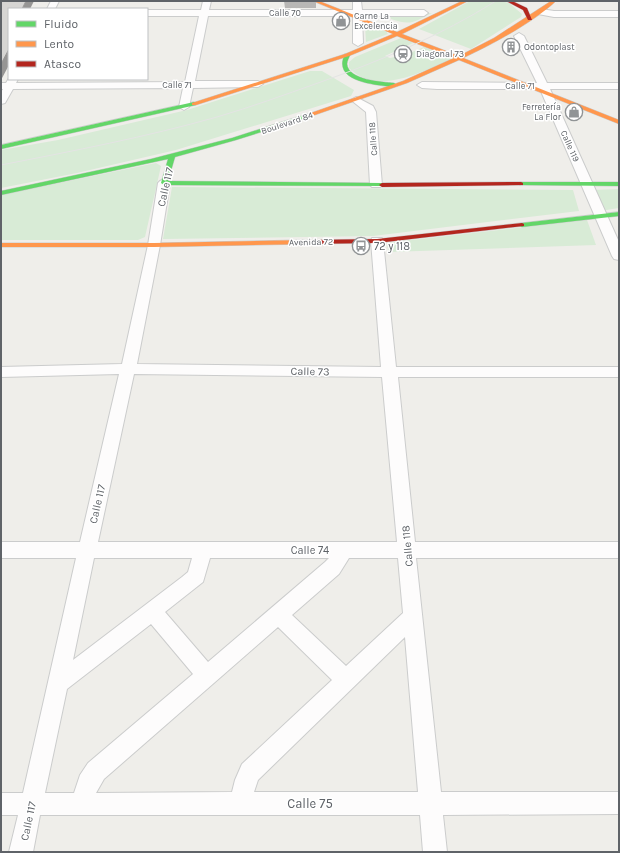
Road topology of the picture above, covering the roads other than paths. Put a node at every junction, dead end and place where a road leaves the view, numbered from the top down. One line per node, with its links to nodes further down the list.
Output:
1 (206, 1): 10 (street)
2 (314, 1): 11 (main road)
3 (338, 1): 7 (main road)
4 (466, 1): 16 (main road)
5 (508, 1): 15 (main road)
6 (554, 1): 8 (main road, Boulevard 84)
7 (357, 10): 11 (main road); 12 (main road); 17 (main road); 21 (street)
8 (541, 12): 14 (street); 15 (main road, Boulevard 84)
9 (148, 13): 10 (street, Calle 70)
10 (204, 13): 11 (street, Calle 70); 31 (street)
11 (344, 13)
12 (368, 13): 13 (street); 16 (main road)
13 (424, 13)
14 (619, 14)
15 (530, 19): 22 (main road, Boulevard 84)
16 (409, 29): 17 (main road); 18 (main road)
17 (398, 34): 23 (main road); 24 (main road)
18 (428, 36)
19 (519, 36): 35 (street, Calle 119)
20 (443, 42): 22 (main road)
21 (358, 43)
22 (471, 53): 24 (main road, Boulevard 84); 35 (main road)
23 (347, 55): 25 (main road); 30 (main road)
24 (460, 59): 30 (main road, Boulevard 84); 33 (main road)
25 (310, 68): 26 (main road); 29 (main road)
26 (329, 71)
27 (338, 76): 37 (main road)
28 (8, 84): 31 (street, Calle 71); 38 (street)
29 (258, 84): 31 (street, Calle 71); 39 (main road)
30 (399, 84): 37 (main road, Boulevard 84)
31 (188, 85): 39 (street)
32 (422, 85): 33 (street, Calle 71)
33 (529, 86): 35 (street, Calle 71)
34 (619, 86): 35 (street, Calle 71)
35 (546, 87): 36 (main road); 40 (main road); 44 (street, Calle 119)
36 (575, 94)
37 (358, 100): 42 (main road, Boulevard 84); 46 (street, Calle 118)
38 (1, 101)
39 (184, 107): 41 (main road)
40 (619, 122)
41 (1, 146)
42 (172, 156): 43 (main road, Calle 117); 47 (main road, Boulevard 84)
43 (164, 183): 46 (main road); 52 (street, Calle 117)
44 (587, 184): 45 (main road); 46 (main road); 49 (street, Calle 119)
45 (619, 184)
46 (376, 185)
47 (1, 193)
48 (619, 214): 49 (main road, Avenida 72)
49 (601, 217): 50 (main road, Avenida 72); 53 (street, Calle 119)
50 (377, 241): 52 (main road, Avenida 72); 56 (street, Calle 118)
51 (1, 245): 52 (main road, Avenida 72)
52 (154, 245): 54 (street, Calle 117)
53 (619, 255)
54 (128, 369): 55 (street, Calle 73); 56 (street, Calle 73); 59 (street, Calle 117)
55 (1, 372)
56 (390, 372): 57 (street, Calle 73); 62 (street, Calle 118)
57 (619, 372)
58 (1, 550): 59 (street, Calle 74)
59 (86, 550): 60 (street, Calle 74); 69 (street, Calle 117)
60 (203, 550): 61 (street, Calle 74); 64 (street)
61 (344, 550): 62 (street, Calle 74); 65 (street)
62 (407, 550): 63 (street, Calle 74); 66 (street, Calle 118)
63 (619, 550)
64 (152, 611): 67 (street); 69 (street)
65 (279, 615): 67 (street); 68 (street)
66 (413, 616): 68 (street); 70 (street, Calle 118)
67 (207, 675): 74 (street)
68 (346, 680): 75 (street)
69 (59, 683): 73 (street, Calle 117)
70 (430, 802): 71 (street, Calle 75); 75 (street, Calle 75); 77 (street, Calle 118)
71 (619, 803)
72 (1, 804): 73 (street, Calle 75)
73 (31, 804): 74 (street, Calle 75); 76 (street, Calle 117)
74 (82, 804): 75 (street, Calle 75)
75 (240, 804)
76 (21, 852)
77 (435, 852)

